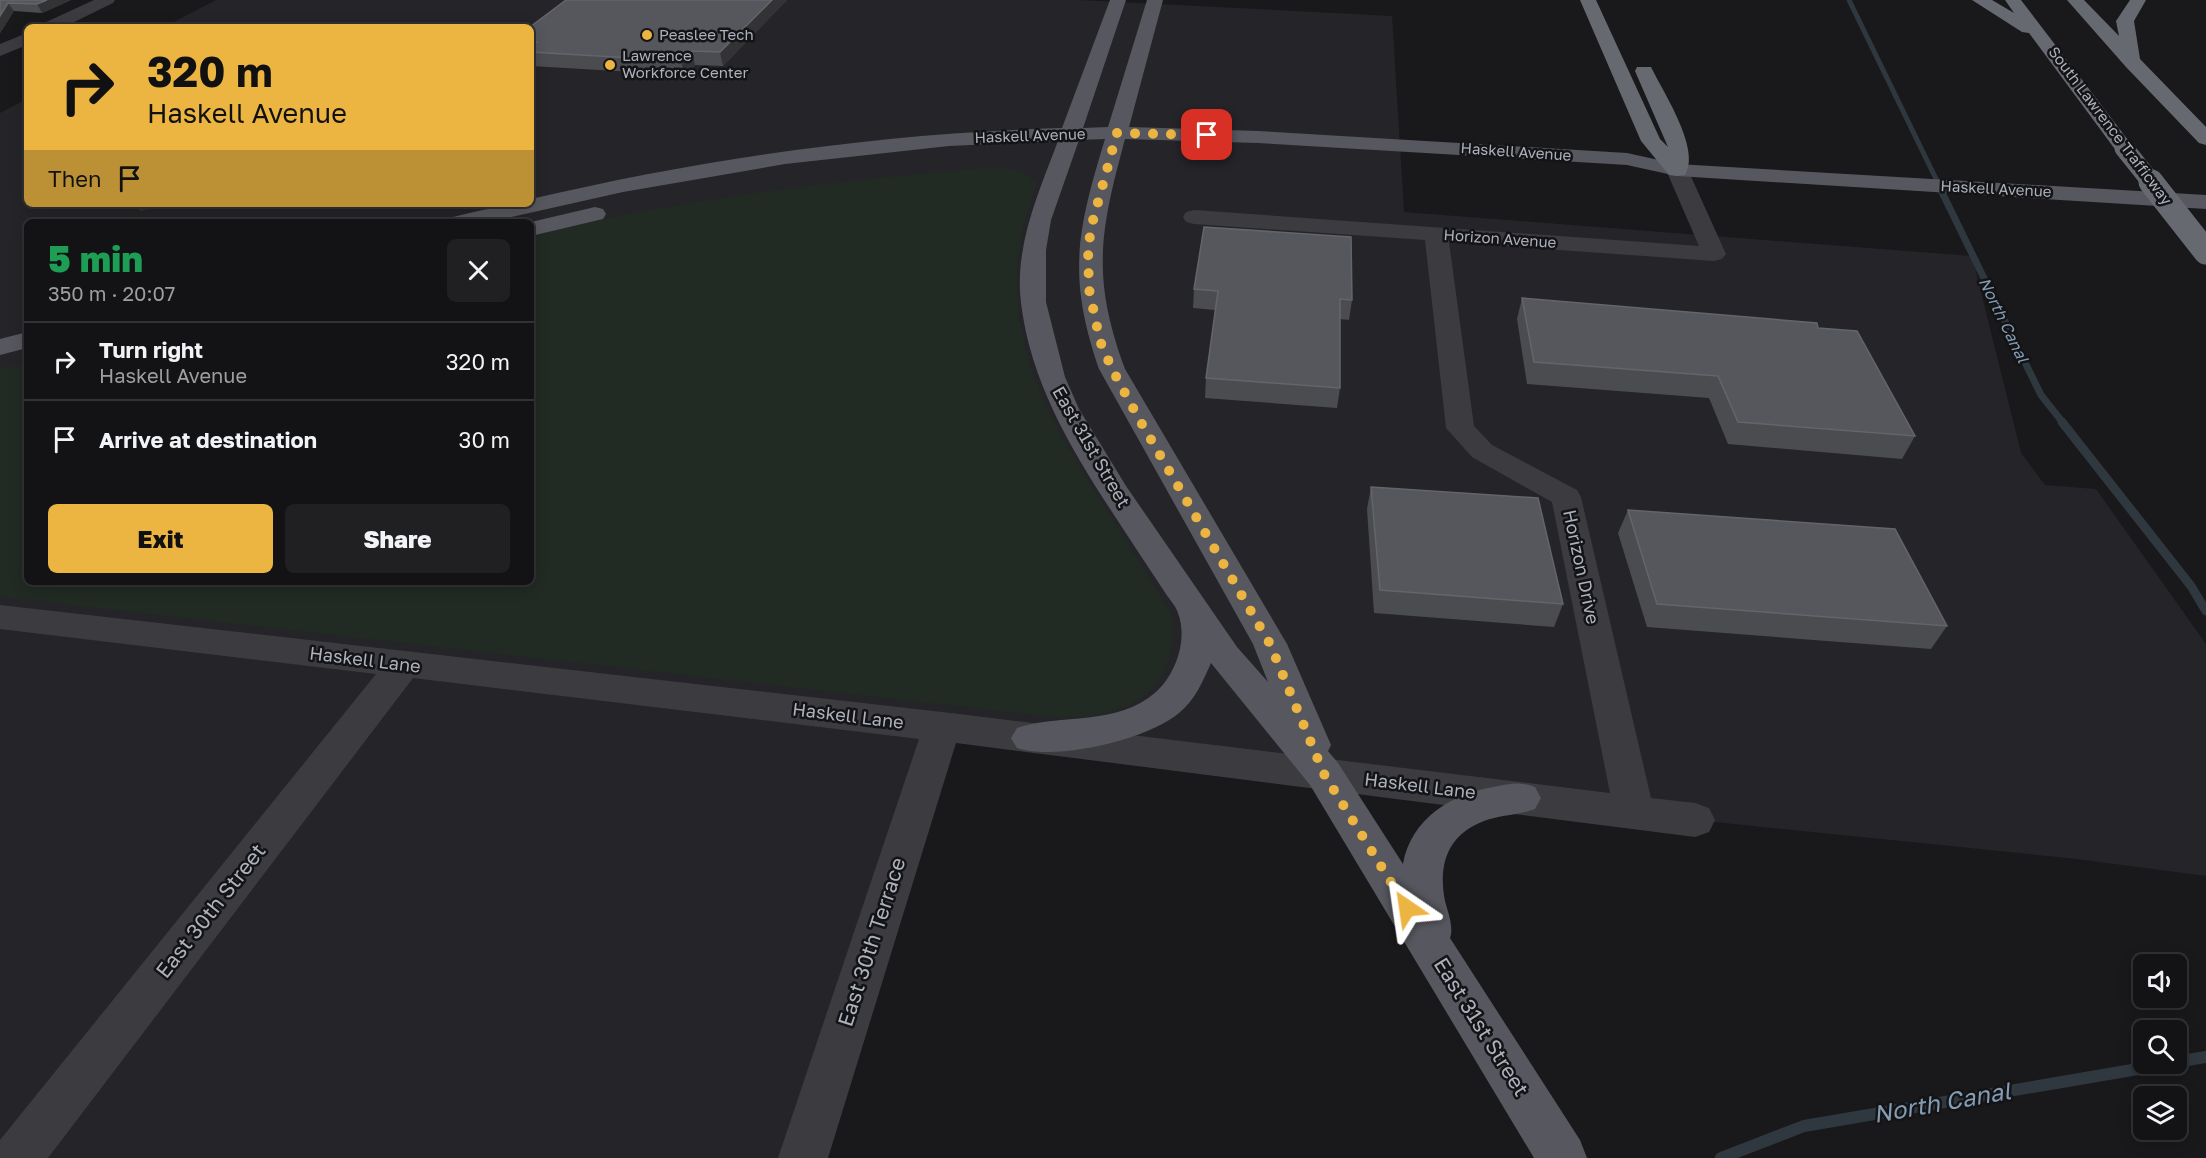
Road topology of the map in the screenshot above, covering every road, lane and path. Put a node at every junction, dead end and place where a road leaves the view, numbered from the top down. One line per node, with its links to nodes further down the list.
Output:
1 (107, 0): 9 (street)
2 (1118, 0): 16 (main road, East 31st Street)
3 (1155, 0): 16 (main road, East 31st Street)
4 (1588, 0): 19 (highway)
5 (1980, 0): 10 (highway)
6 (2013, 0): 10 (highway, South Lawrence Trafficway)
7 (2075, 0): 14 (highway)
8 (2138, 0): 14 (highway)
9 (56, 24)
10 (2043, 37): 29 (highway, South Lawrence Trafficway, bridge)
11 (24, 39): 13 (street)
12 (1635, 50): 19 (highway)
13 (0, 51)
14 (2132, 63): 15 (highway)
15 (2206, 139)
16 (1088, 149): 19 (main road, Haskell Avenue); 23 (main road, Haskell Avenue); 34 (main road, East 31st Street); 39 (main road, East 31st Street)
17 (1009, 157): 20 (main road, Haskell Avenue)
18 (1337, 162): 19 (main road, Haskell Avenue)
19 (1677, 170): 22 (main road, Haskell Avenue); 28 (street, Horizon Avenue)
20 (805, 176)
21 (723, 189): 27 (main road)
22 (2206, 202)
23 (534, 204)
24 (520, 207): 26 (main road, Haskell Avenue)
25 (1194, 217): 28 (street, Horizon Avenue)
26 (473, 219)
27 (534, 228)
28 (1436, 234): 41 (street, Horizon Drive)
29 (2206, 252)
30 (24, 341): 31 (main road)
31 (0, 347)
32 (24, 359): 33 (main road)
33 (0, 364)
34 (1195, 612): 38 (main road); 39 (main road, East 31st Street)
35 (0, 617): 36 (street, Haskell Lane)
36 (404, 664): 37 (street, Haskell Lane); 44 (street, East 30th Street)
37 (942, 726): 38 (street, Haskell Lane); 45 (street, East 30th Terrace)
38 (1030, 738): 39 (street, Haskell Lane)
39 (1324, 774): 40 (street, Haskell Lane); 43 (main road, East 31st Street)
40 (1521, 798): 41 (street, Haskell Lane); 43 (main road)
41 (1634, 812): 42 (street, Haskell Lane)
42 (1695, 820)
43 (1454, 985): 46 (main road, East 31st Street)
44 (17, 1158)
45 (803, 1158)
46 (1562, 1158)

